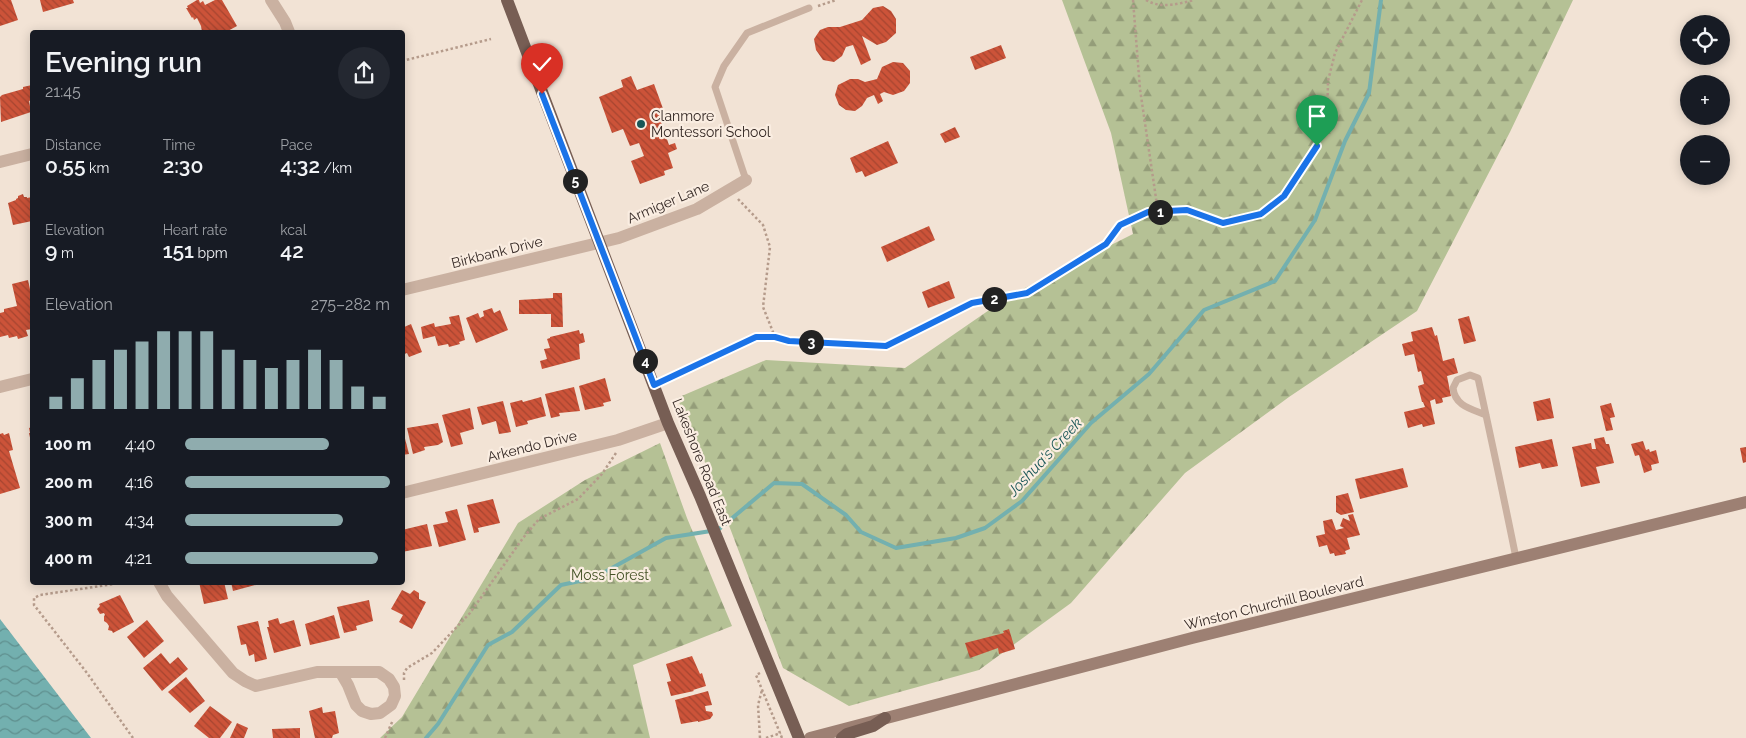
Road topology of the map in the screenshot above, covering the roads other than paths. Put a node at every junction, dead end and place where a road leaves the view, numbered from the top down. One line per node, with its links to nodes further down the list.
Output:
1 (271, 0): 4 (street)
2 (507, 0): 8 (main road, Lakeshore Road East)
3 (809, 8): 7 (lane)
4 (287, 30)
5 (30, 154): 6 (street)
6 (0, 162)
7 (746, 180): 8 (street, Armiger Lane)
8 (599, 244): 9 (street, Birkbank Drive); 13 (main road, Lakeshore Road East)
9 (405, 289)
10 (30, 380): 11 (street)
11 (0, 387)
12 (1486, 415): 12 (lane); 16 (lane)
13 (668, 423): 14 (street, Arkendo Drive); 20 (main road, Lakeshore Road East)
14 (405, 493)
15 (1746, 502): 16 (main road, Winston Churchill Boulevard)
16 (1516, 558): 19 (main road, Winston Churchill Boulevard)
17 (161, 585): 18 (street)
18 (340, 673)
19 (885, 718): 21 (main road, Winston Churchill Boulevard); 22 (main road)
20 (799, 738)
21 (810, 738)
22 (842, 738)

